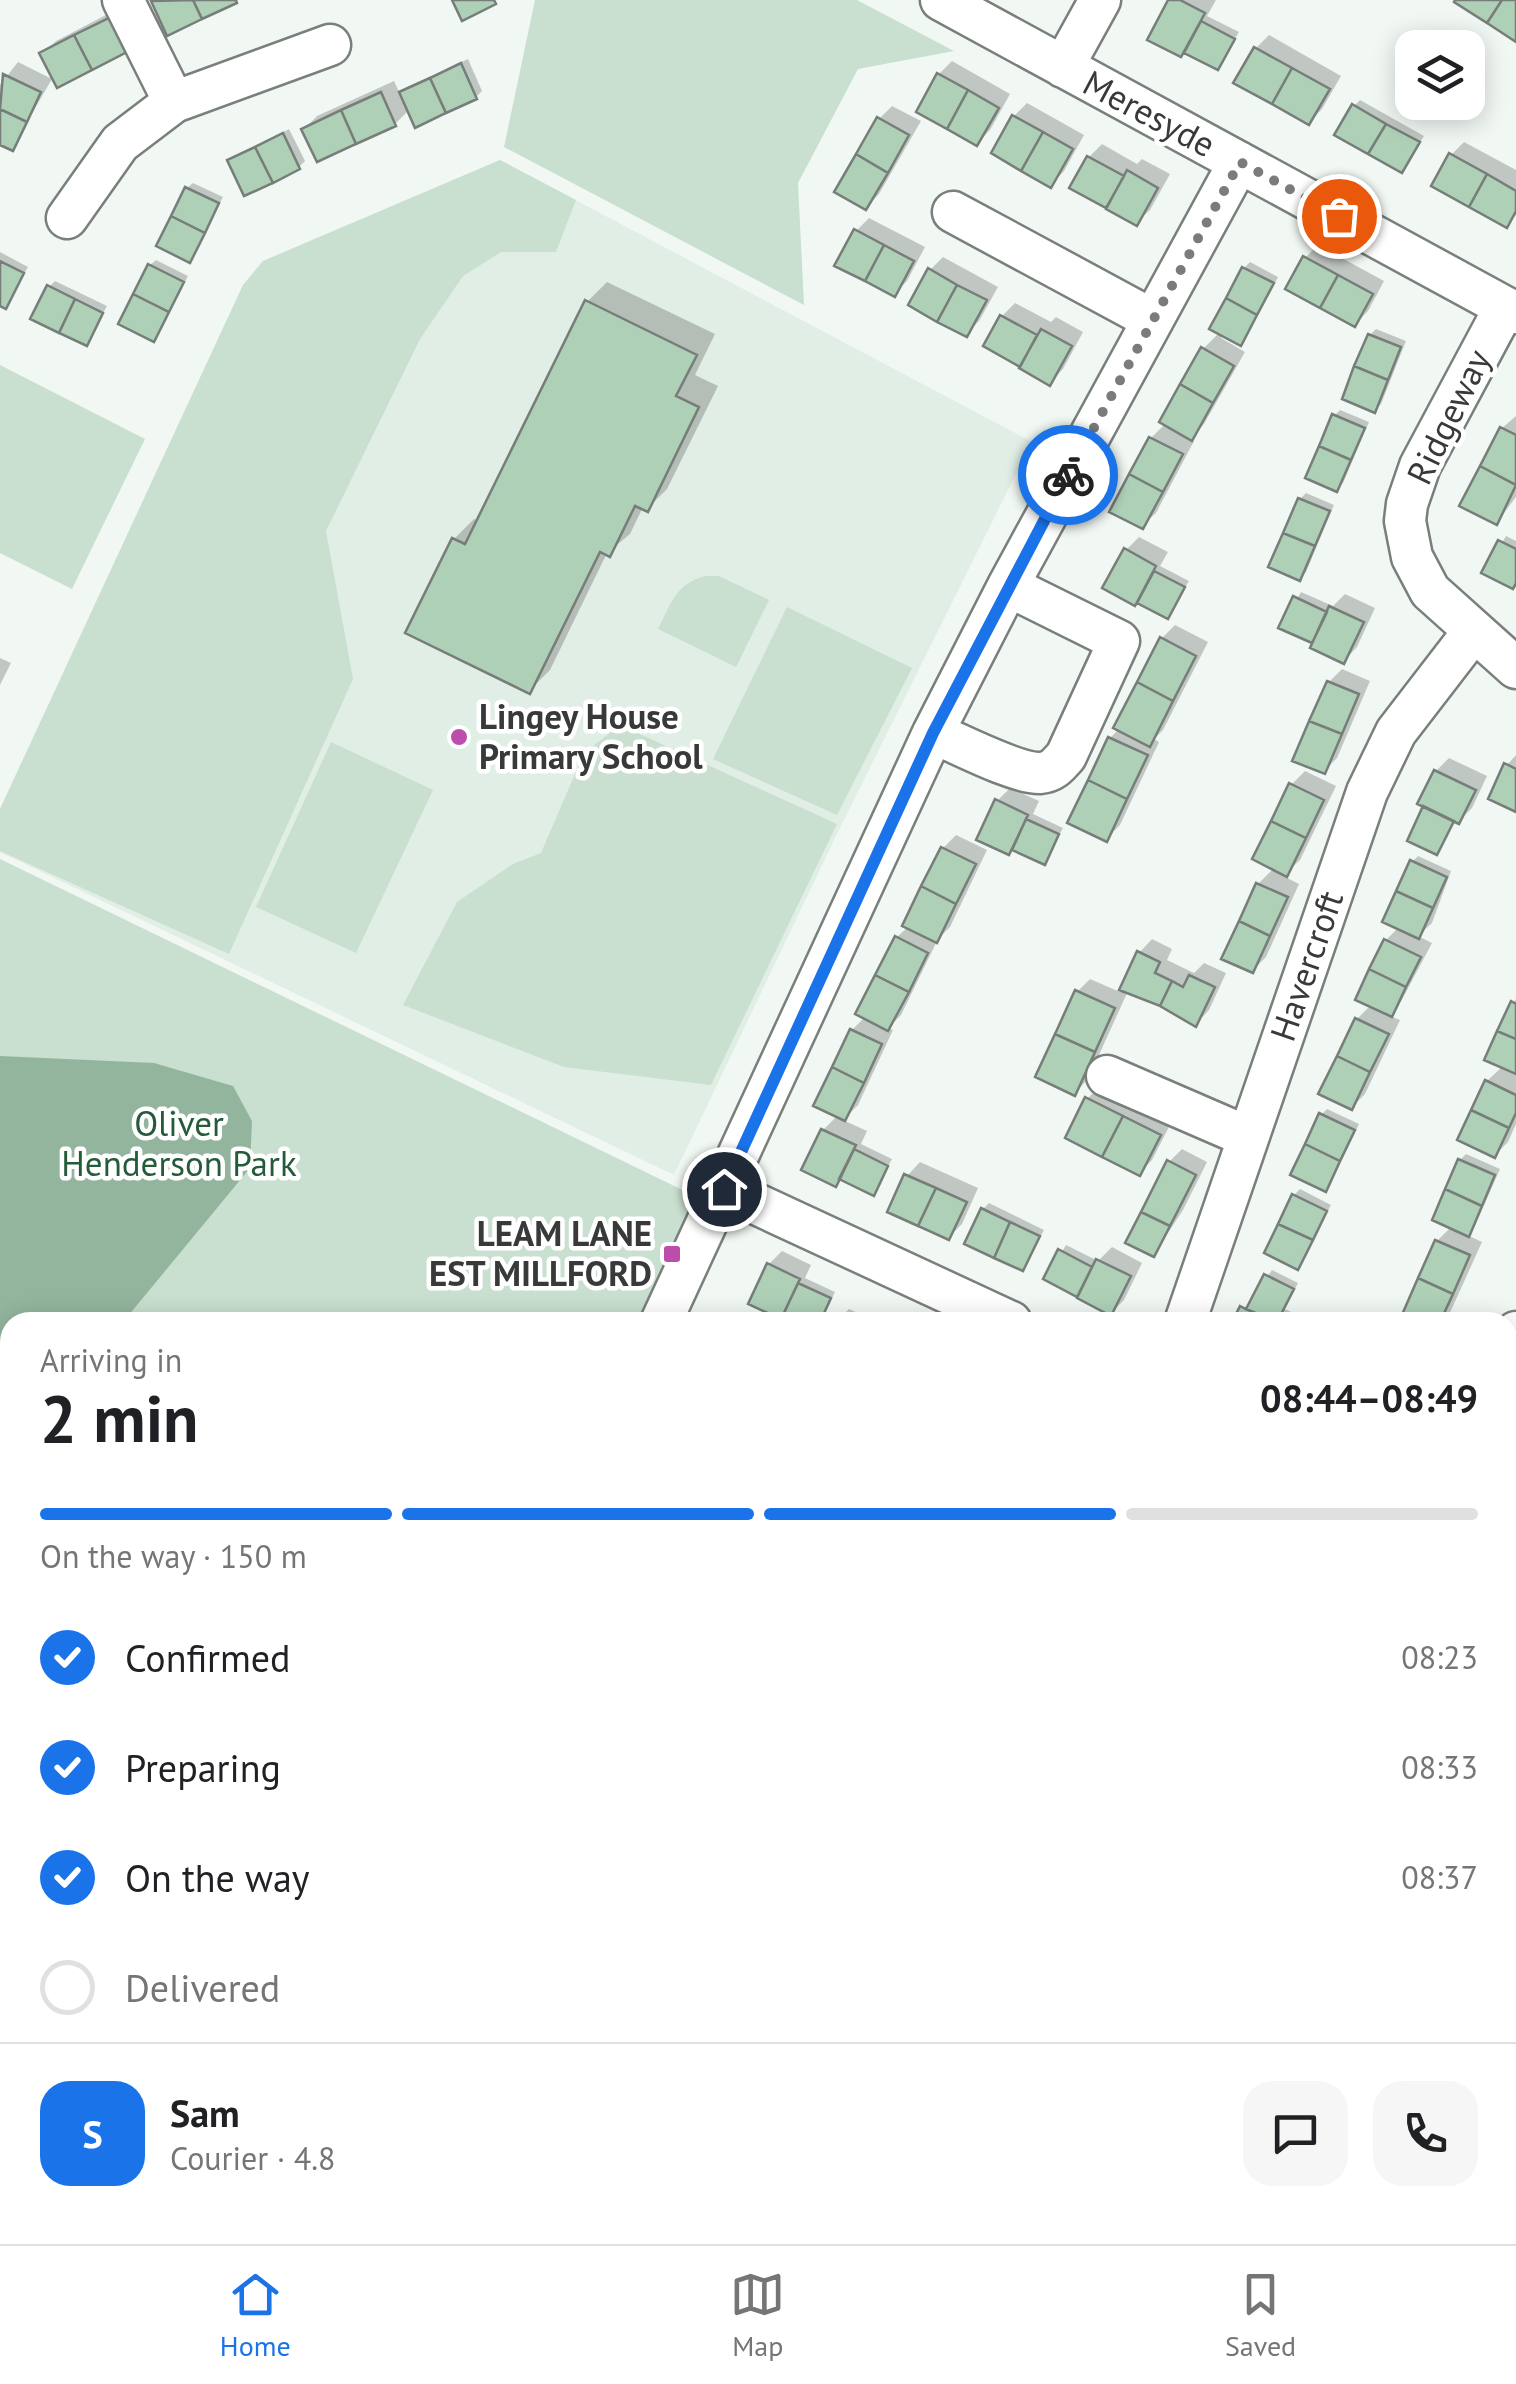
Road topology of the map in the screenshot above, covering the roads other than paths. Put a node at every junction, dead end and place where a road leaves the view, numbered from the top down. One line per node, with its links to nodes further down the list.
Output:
1 (122, 0): 6 (street)
2 (942, 0): 5 (street, Meresyde)
3 (1100, 0): 5 (street)
4 (330, 45): 6 (street)
5 (1064, 67): 7 (street, Meresyde)
6 (174, 102): 9 (street)
7 (1240, 162): 10 (street, Meresyde); 11 (street)
8 (954, 212): 11 (street)
9 (67, 218)
10 (1510, 310): 13 (street, Ridgeway)
11 (1153, 320): 12 (street)
12 (1008, 586): 15 (street); 15 (street)
13 (1473, 632): 14 (street, Ridgeway); 17 (street, Havercroft)
14 (1516, 668)
15 (933, 733): 18 (street)
16 (1107, 1076): 17 (street)
17 (1248, 1136): 21 (street, Havercroft)
18 (724, 1189): 19 (street); 20 (street)
19 (666, 1312)
20 (988, 1312)
21 (1189, 1312)

